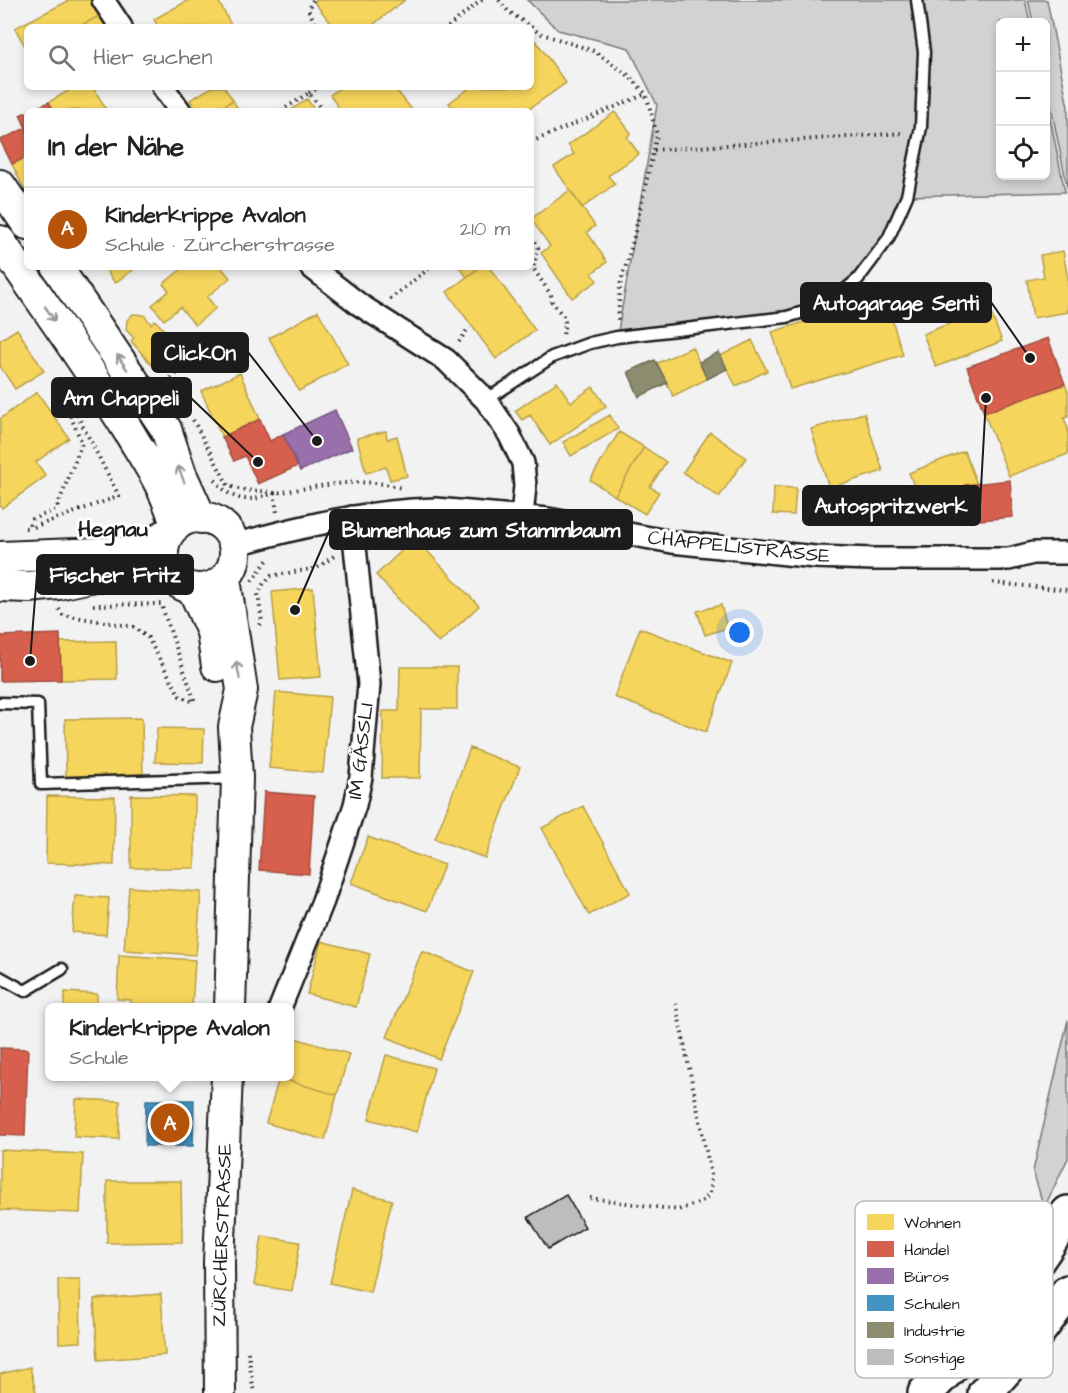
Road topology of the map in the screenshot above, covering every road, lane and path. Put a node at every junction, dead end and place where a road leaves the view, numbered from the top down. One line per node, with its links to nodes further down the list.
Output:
1 (103, 0): 6 (street)
2 (313, 0): 7 (path)
3 (482, 0): 8 (path)
4 (499, 0): 9 (path)
5 (917, 0): 18 (lane)
6 (119, 24)
7 (316, 24)
8 (452, 24)
9 (527, 24)
10 (534, 29): 14 (path)
11 (164, 90): 15 (street)
12 (314, 90): 13 (path)
13 (309, 93): 16 (path); 17 (path)
14 (646, 94): 19 (path); 20 (path)
15 (178, 108)
16 (286, 108)
17 (321, 108)
18 (920, 132): 20 (path); 31 (lane)
19 (534, 141)
20 (654, 150): 31 (path)
21 (0, 185): 22 (main road)
22 (24, 220)
23 (0, 242): 44 (main road, one-way to 44)
24 (534, 242): 25 (path)
25 (534, 264)
26 (59, 270): 44 (main road, one-way to 26)
27 (314, 270): 30 (street)
28 (427, 270): 30 (path)
29 (534, 270): 32 (path)
30 (372, 313): 36 (street)
31 (617, 336): 32 (lane)
32 (566, 351): 36 (lane)
33 (193, 360): 34 (path)
34 (180, 370)
35 (75, 390): 37 (path)
36 (486, 400): 43 (street)
37 (74, 409): 41 (path); 45 (path)
38 (190, 414): 40 (path)
39 (226, 494): 40 (path)
40 (274, 494): 42 (path)
41 (119, 496)
42 (417, 510): 43 (street, CHAPPELISTRASSE); 46 (street, CHAPPELISTRASSE)
43 (522, 516): 48 (street, CHAPPELISTRASSE)
44 (182, 526): 47 (main road); 50 (main road); 52 (main road)
45 (28, 528)
46 (352, 528): 47 (street, CHAPPELISTRASSE); 56 (path); 63 (street, IM GÄSSLI)
47 (234, 545): 51 (main road)
48 (1068, 553)
49 (271, 554): 51 (path)
50 (0, 557)
51 (238, 581): 52 (main road); 58 (main road, one-way to 51)
52 (183, 584): 53 (main road); 58 (main road)
53 (0, 586)
54 (68, 606): 55 (path)
55 (91, 606)
56 (262, 622)
57 (0, 703): 59 (lane)
58 (234, 727): 59 (main road)
59 (237, 778): 62 (main road)
60 (62, 969): 61 (lane)
61 (0, 977)
62 (230, 1003)
63 (282, 1003)
64 (676, 1004): 66 (path)
65 (227, 1081): 73 (main road, ZÜRCHERSTRASSE)
66 (590, 1198)
67 (1068, 1213): 68 (highway)
68 (1053, 1236)
69 (1068, 1292): 70 (highway)
70 (1053, 1312)
71 (940, 1378): 74 (highway)
72 (998, 1378): 75 (highway)
73 (220, 1393)
74 (925, 1393)
75 (985, 1393)

